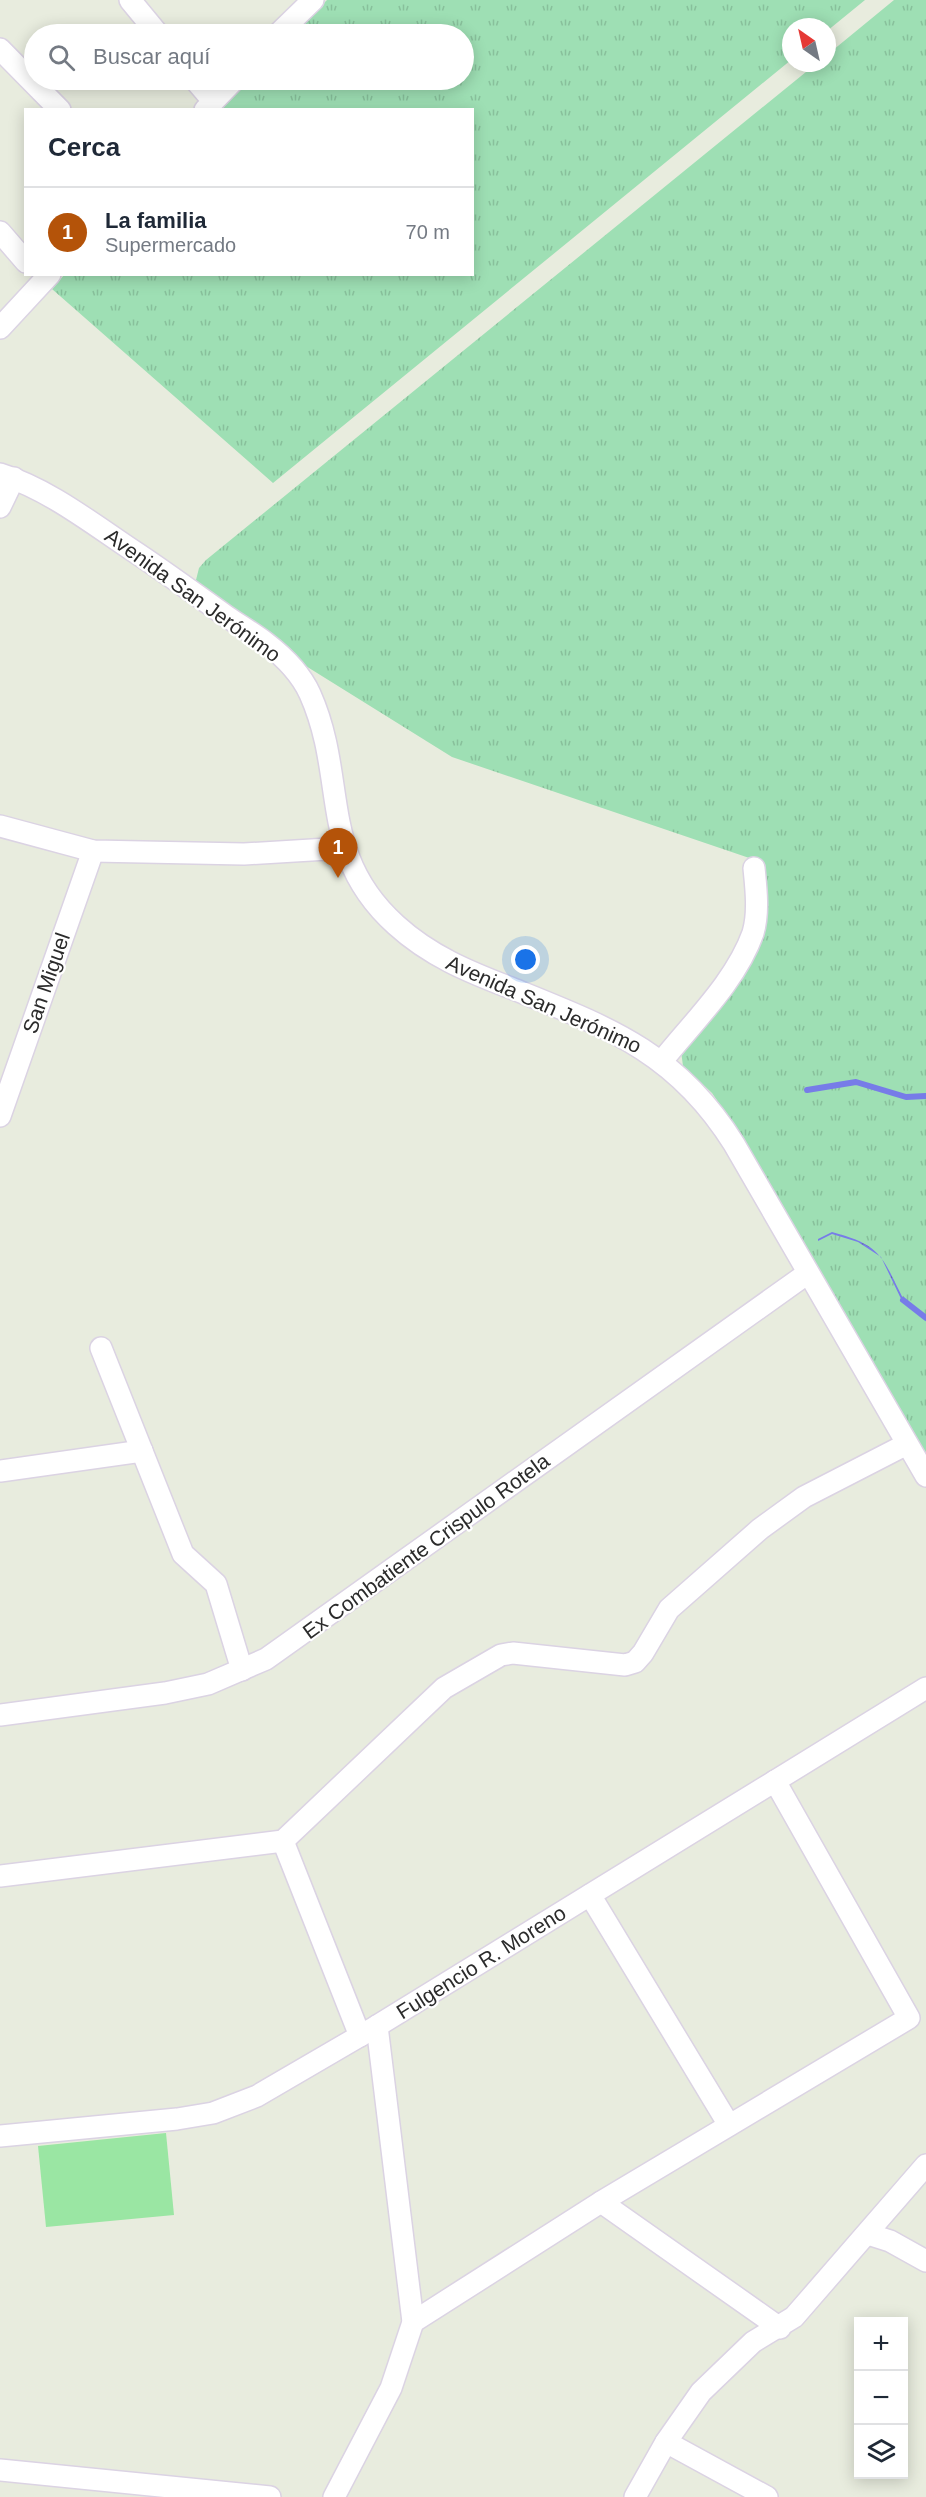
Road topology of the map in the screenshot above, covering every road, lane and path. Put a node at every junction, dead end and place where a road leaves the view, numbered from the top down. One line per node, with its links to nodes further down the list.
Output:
1 (130, 0): 3 (street)
2 (313, 0): 4 (street)
3 (150, 24)
4 (288, 24)
5 (0, 49): 6 (street)
6 (24, 73)
7 (40, 90): 11 (street)
8 (201, 90): 10 (street)
9 (224, 90): 10 (street)
10 (209, 105)
11 (58, 108)
12 (0, 232): 13 (street)
13 (24, 260)
14 (43, 277): 15 (street)
15 (0, 328)
16 (7, 476): 17 (street); 19 (street, Avenida San Jerónimo)
17 (0, 507)
18 (0, 826): 20 (street)
19 (344, 848): 20 (street); 22 (street, Avenida San Jerónimo)
20 (93, 851): 23 (street, San Miguel)
21 (754, 868): 22 (street)
22 (662, 1061): 24 (street, Avenida San Jerónimo)
23 (0, 1116)
24 (808, 1273): 26 (street, Avenida San Jerónimo); 30 (street, Ex Combatiente Crispulo Rotela)
25 (101, 1348): 27 (street)
26 (907, 1444): 29 (street, Avenida San Jerónimo); 34 (street)
27 (142, 1452): 28 (street); 30 (street)
28 (0, 1471)
29 (926, 1476)
30 (242, 1670): 32 (street, Ex Combatiente Crispulo Rotela)
31 (926, 1688): 33 (street, Fulgencio R. Moreno)
32 (0, 1715)
33 (775, 1781): 36 (street, Fulgencio R. Moreno); 38 (street)
34 (283, 1841): 35 (street); 37 (street)
35 (0, 1876)
36 (590, 1895): 37 (street, Fulgencio R. Moreno); 38 (street)
37 (369, 2031): 39 (street, Fulgencio R. Moreno); 44 (street)
38 (729, 2125): 41 (street)
39 (0, 2136)
40 (926, 2165): 42 (street)
41 (601, 2202): 44 (street); 45 (street)
42 (868, 2234): 43 (street); 45 (street)
43 (926, 2261)
44 (414, 2322): 49 (street)
45 (780, 2328): 46 (street)
46 (666, 2442): 50 (street); 51 (street)
47 (0, 2470): 48 (street)
48 (270, 2497)
49 (334, 2497)
50 (634, 2497)
51 (767, 2497)

